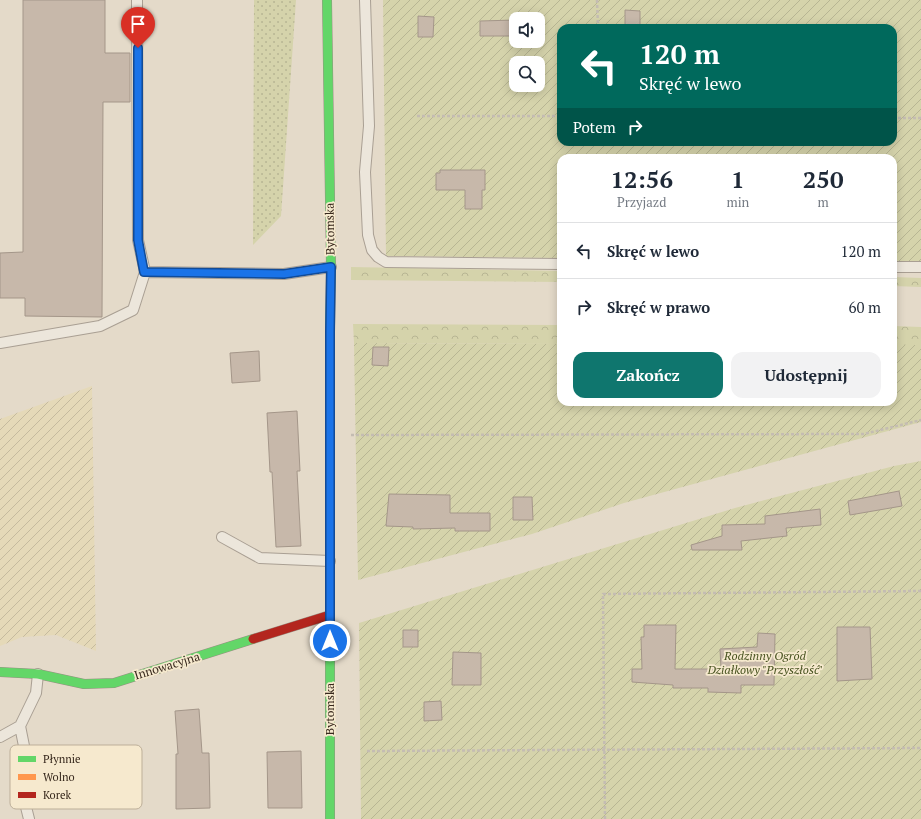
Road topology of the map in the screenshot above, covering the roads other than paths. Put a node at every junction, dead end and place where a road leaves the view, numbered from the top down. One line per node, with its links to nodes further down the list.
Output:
1 (137, 0): 8 (lane)
2 (327, 0): 5 (street, Bytomska)
3 (365, 0): 4 (lane)
4 (557, 264)
5 (331, 267): 8 (lane); 11 (street, Bytomska)
6 (897, 267): 7 (lane)
7 (921, 267)
8 (144, 272): 9 (lane)
9 (0, 344)
10 (222, 537): 11 (lane)
11 (330, 561): 12 (street, Bytomska)
12 (330, 615): 14 (street, Innowacyjna); 20 (street, Bytomska)
13 (0, 672): 14 (street, Innowacyjna)
14 (38, 674): 15 (lane)
15 (20, 726): 16 (lane); 17 (lane)
16 (0, 737)
17 (24, 745)
18 (26, 809): 19 (lane)
19 (29, 819)
20 (330, 819)

